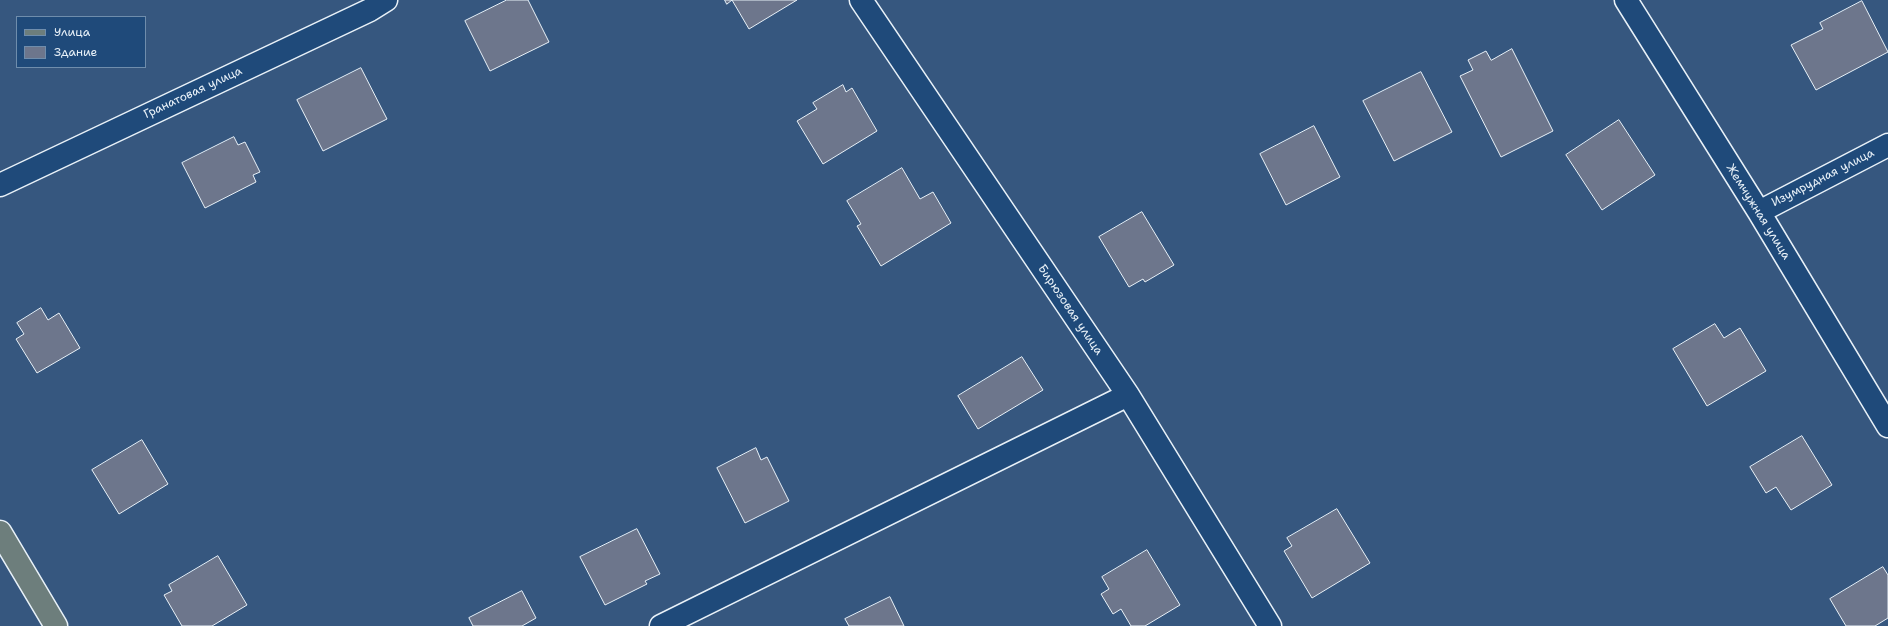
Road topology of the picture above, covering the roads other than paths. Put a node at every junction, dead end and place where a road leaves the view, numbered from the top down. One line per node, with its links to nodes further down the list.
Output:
1 (386, 0): 5 (street, Гранатовая улица)
2 (861, 0): 7 (street, Бирюзовая улица)
3 (1626, 0): 6 (street, Жемчужная улица)
4 (1888, 145): 6 (street, Изумрудная улица)
5 (0, 185)
6 (1759, 212): 8 (street, Жемчужная улица)
7 (1128, 395): 11 (street); 12 (street, Бирюзовая улица)
8 (1888, 426)
9 (0, 532): 10 (main road)
10 (56, 626)
11 (661, 626)
12 (1270, 626)

